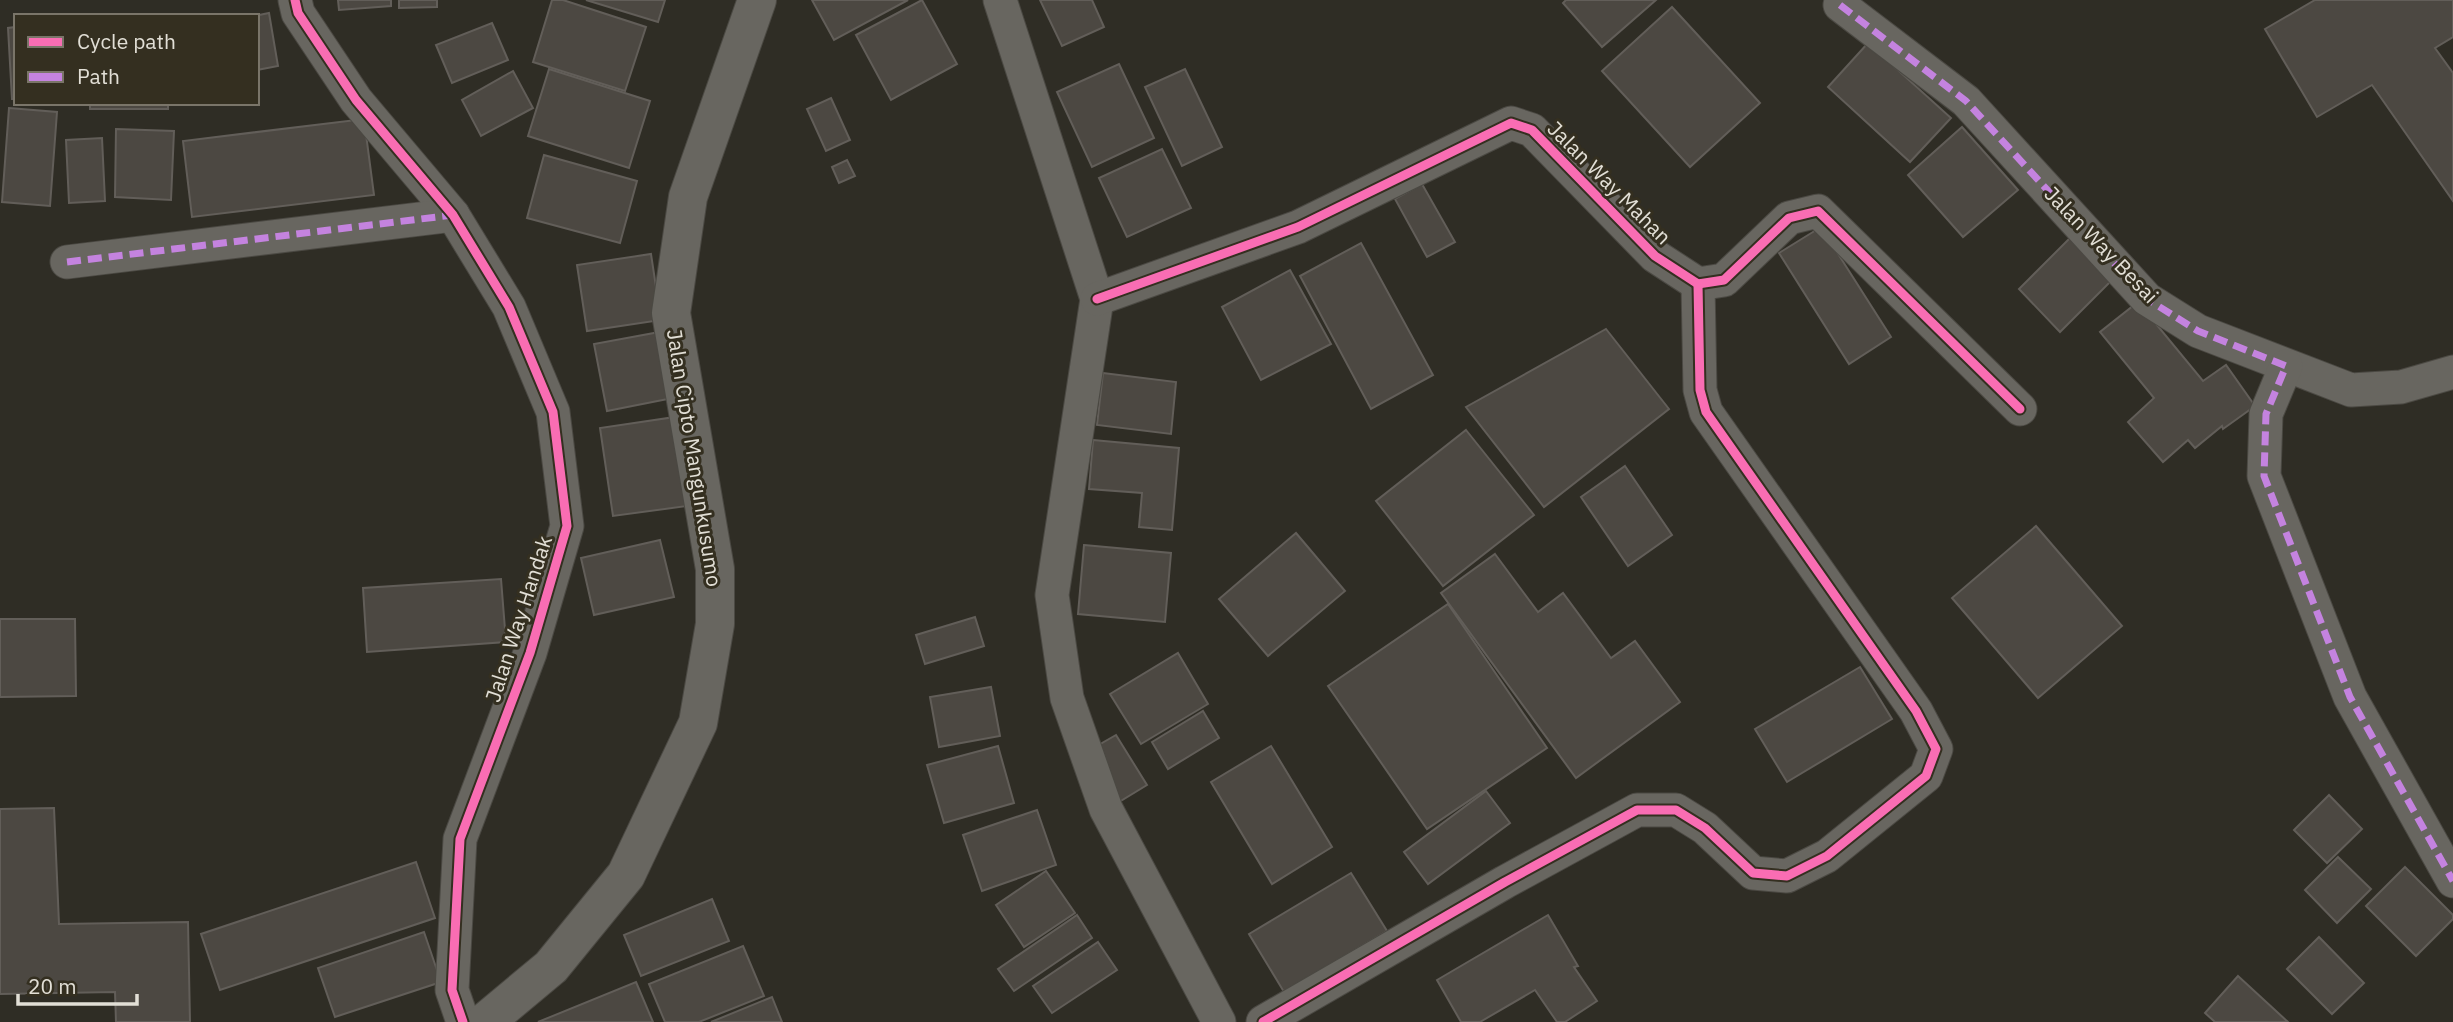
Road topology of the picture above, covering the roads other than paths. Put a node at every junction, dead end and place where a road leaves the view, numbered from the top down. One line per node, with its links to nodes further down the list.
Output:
1 (295, 0): 5 (street, Jalan Way Handak)
2 (757, 0): 14 (street, Jalan Cipto Mangunkusumo)
3 (1000, 0): 8 (street)
4 (1840, 5): 9 (street, Jalan Way Besai)
5 (453, 215): 6 (street); 13 (street, Jalan Way Handak)
6 (67, 262)
7 (1698, 284): 8 (street, Jalan Way Mahan); 11 (street); 16 (street)
8 (1097, 299): 15 (street)
9 (2286, 366): 10 (street, Jalan Way Besai); 12 (street)
10 (2453, 372)
11 (2020, 409)
12 (2453, 881)
13 (463, 1022)
14 (485, 1022)
15 (1219, 1022)
16 (1263, 1022)

